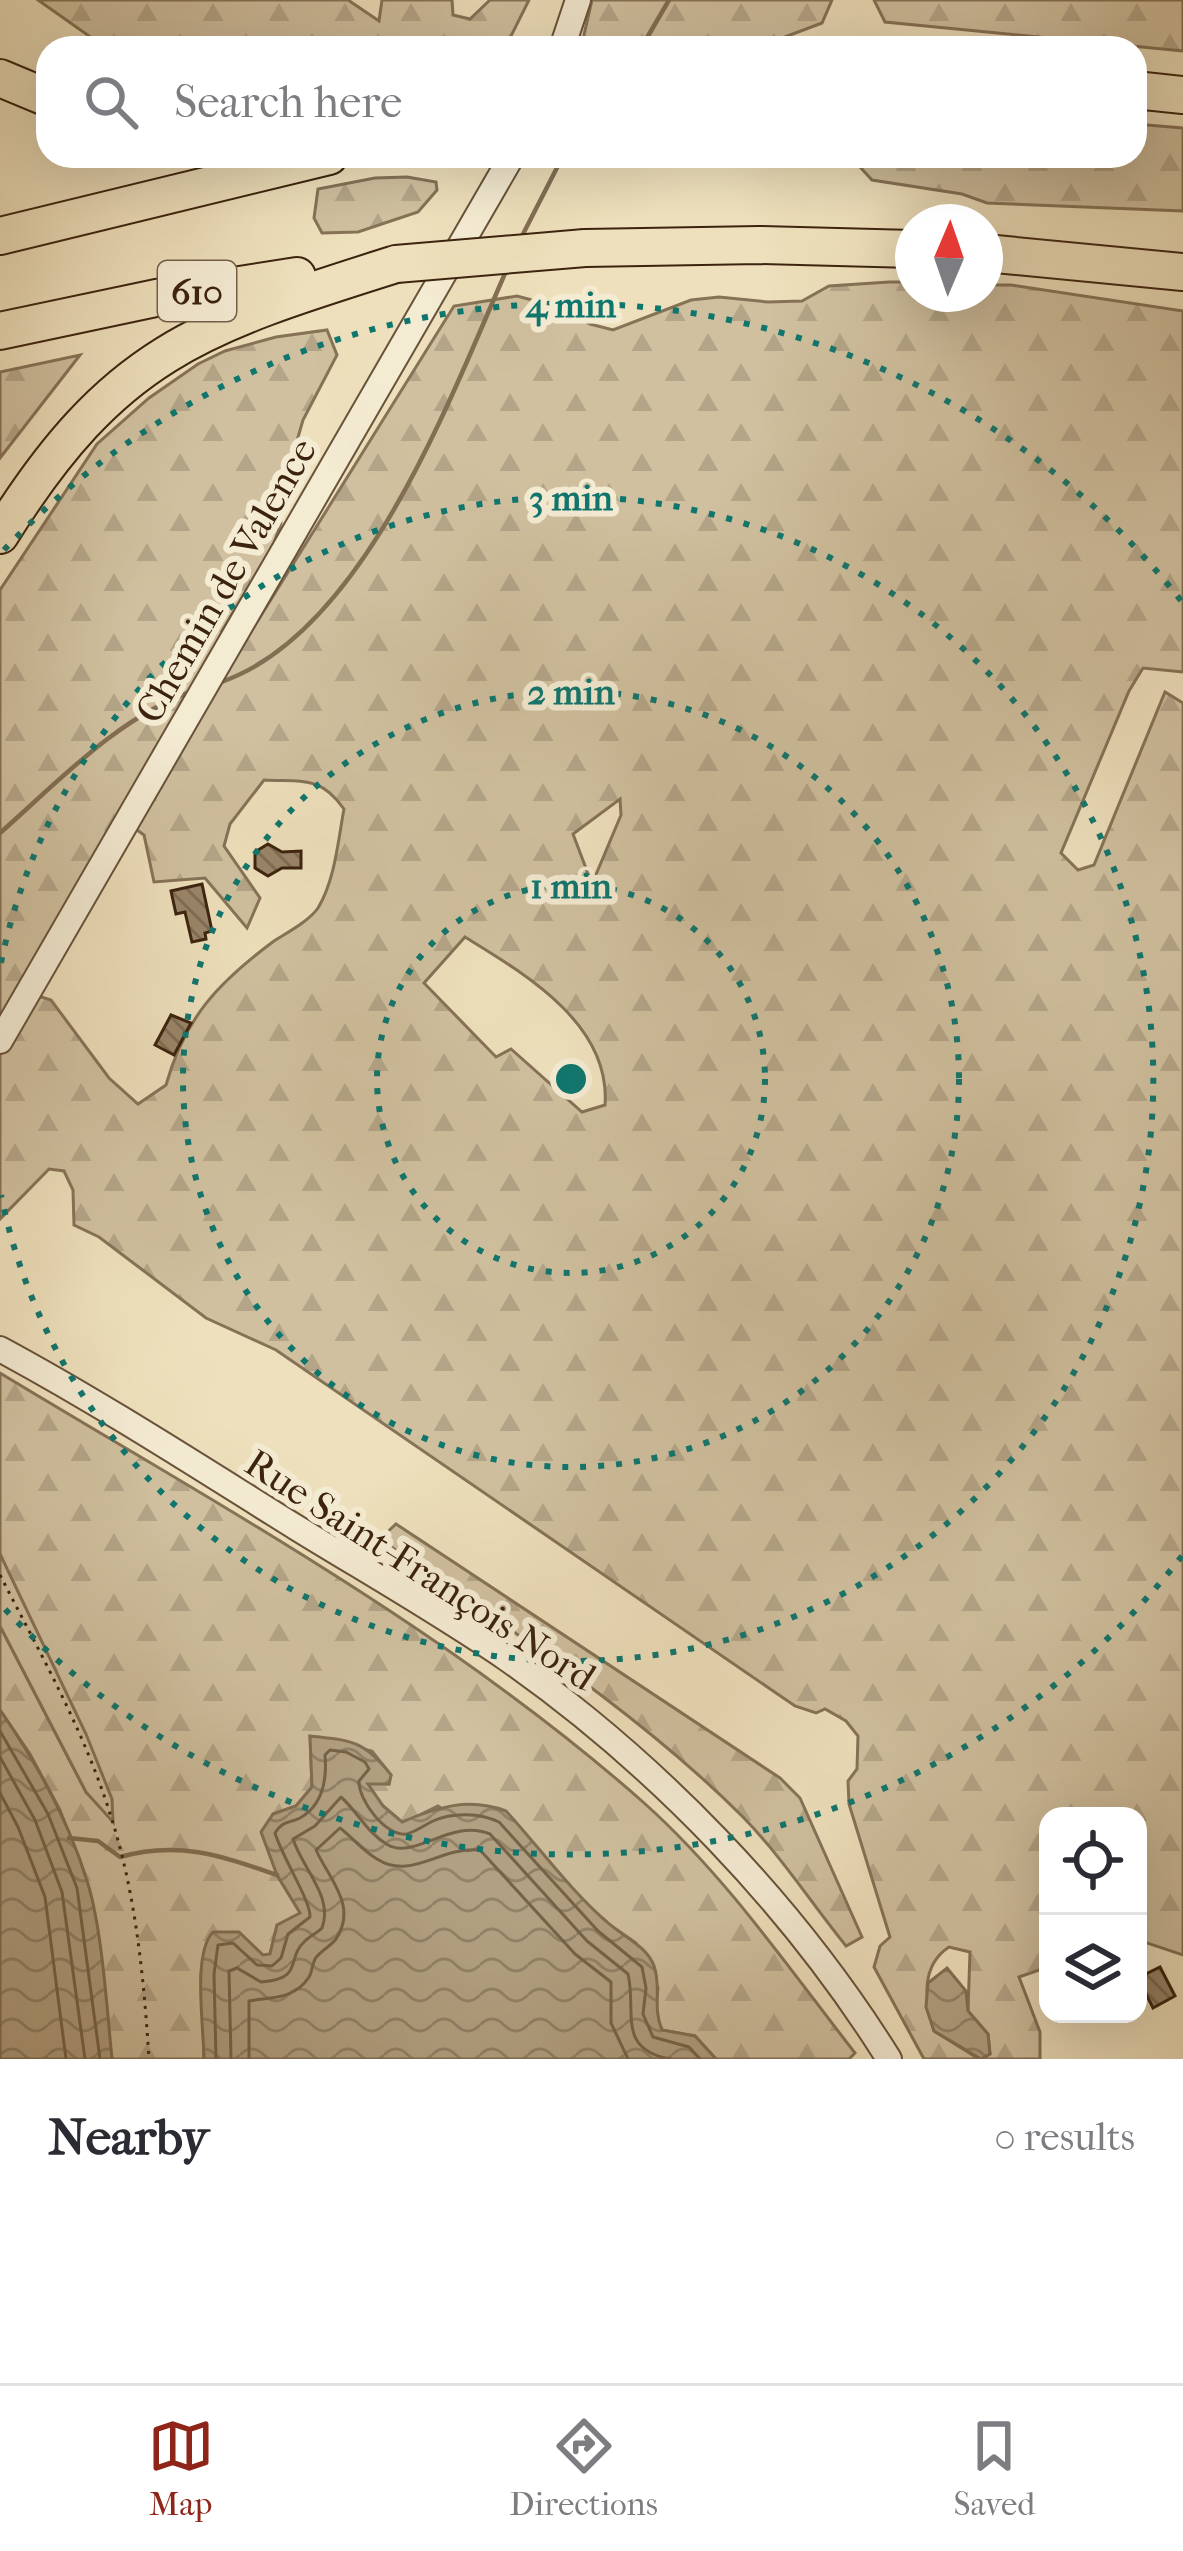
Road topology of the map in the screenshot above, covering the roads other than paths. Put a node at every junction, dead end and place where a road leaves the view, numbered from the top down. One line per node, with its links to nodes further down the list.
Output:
1 (578, 0): 2 (street)
2 (566, 36)
3 (0, 78): 5 (highway)
4 (1147, 91): 6 (highway)
5 (36, 93)
6 (1183, 95)
7 (280, 168): 9 (highway)
8 (505, 168): 16 (street, Chemin de Valence)
9 (0, 236)
10 (895, 248): 12 (highway, 610, bridge)
11 (1003, 255): 13 (highway)
12 (395, 263): 14 (highway, 610); 15 (highway)
13 (1183, 272)
14 (0, 331)
15 (0, 536)
16 (0, 1041)
17 (0, 1336): 19 (street, Rue Saint-François Nord)
18 (0, 1349): 19 (street, Rue Saint-François Nord)
19 (74, 1389): 20 (street, Rue Saint-François Nord)
20 (889, 2059)

